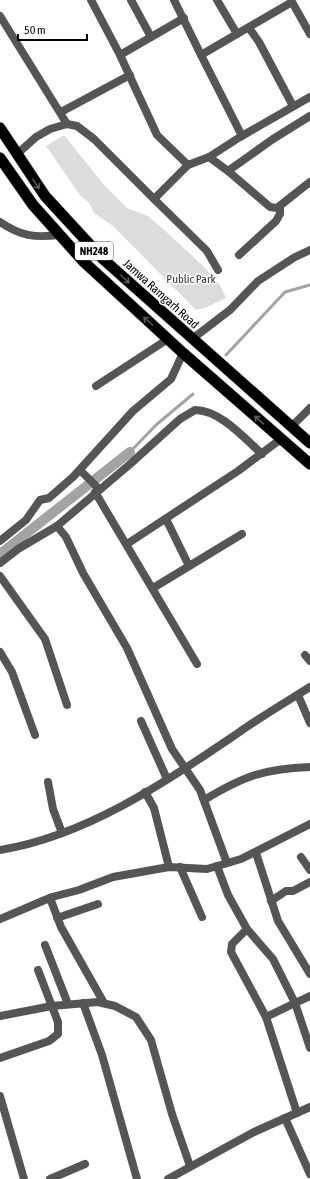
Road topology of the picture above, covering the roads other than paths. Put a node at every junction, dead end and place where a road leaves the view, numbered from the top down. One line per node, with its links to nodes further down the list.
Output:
1 (91, 0): 12 (street)
2 (131, 0): 11 (street)
3 (174, 0): 7 (street)
4 (217, 0): 9 (street)
5 (294, 1): 8 (street); 10 (street)
6 (0, 16): 17 (street)
7 (184, 18): 11 (street); 13 (street)
8 (249, 28): 9 (street); 16 (street)
9 (237, 34): 13 (street)
10 (310, 34)
11 (151, 37): 12 (street)
12 (120, 55): 14 (street)
13 (201, 55): 21 (street)
14 (130, 75): 17 (street); 25 (street)
15 (310, 97): 16 (street)
16 (293, 106): 21 (street)
17 (61, 112): 19 (street)
18 (310, 116): 27 (street)
19 (67, 124): 24 (street); 29 (street)
20 (0, 128): 24 (highway, Jamwa Ramgarh Road / NH248)
21 (242, 136): 22 (street)
22 (209, 157): 25 (street); 27 (street)
23 (0, 158): 26 (highway, NH248)
24 (19, 158): 26 (highway); 37 (highway, Jamwa Ramgarh Road / NH248, one-way to 37)
25 (188, 165): 29 (street)
26 (9, 171): 32 (highway, NH248)
27 (228, 171): 30 (street)
28 (310, 182): 30 (street)
29 (154, 199): 35 (street)
30 (280, 206): 34 (street)
31 (0, 222): 32 (street)
32 (58, 235): 36 (highway, NH248, one-way to 32)
33 (310, 250): 37 (street)
34 (239, 255)
35 (218, 270)
36 (168, 339): 38 (highway, NH248); 39 (street)
37 (192, 339): 41 (highway, Jamwa Ramgarh Road / NH248)
38 (183, 353): 42 (highway, NH248, one-way to 38); 46 (street)
39 (96, 386)
40 (310, 408): 41 (street)
41 (292, 426): 43 (highway, Jamwa Ramgarh Road / NH248)
42 (282, 439): 44 (street); 45 (highway, NH248)
43 (310, 443)
44 (262, 454): 47 (street); 48 (street)
45 (310, 464)
46 (83, 473): 47 (street); 51 (street)
47 (97, 489): 49 (street); 52 (street)
48 (166, 519): 52 (street); 54 (street)
49 (57, 526): 53 (street); 66 (street)
50 (242, 534): 54 (street)
51 (0, 541)
52 (127, 544): 56 (street)
53 (0, 563)
54 (190, 566): 56 (street)
55 (0, 576): 61 (street)
56 (153, 588): 58 (street)
57 (0, 652): 64 (street)
58 (197, 664)
59 (310, 687): 60 (street)
60 (298, 694): 63 (street); 66 (street)
61 (67, 705)
62 (140, 721): 67 (street)
63 (310, 723)
64 (35, 735)
65 (310, 766): 70 (street)
66 (187, 768): 67 (street); 70 (street)
67 (167, 779): 69 (street)
68 (48, 782): 72 (street)
69 (146, 792): 72 (street); 78 (street)
70 (204, 800): 76 (street)
71 (310, 824): 74 (street)
72 (62, 833): 73 (street)
73 (0, 850)
74 (256, 853): 76 (street); 83 (street)
75 (300, 857): 80 (street)
76 (227, 863): 77 (street)
77 (217, 866): 79 (street); 88 (street)
78 (169, 867): 79 (street); 82 (street)
79 (180, 867): 85 (street)
80 (310, 870)
81 (310, 882): 83 (street)
82 (50, 898): 86 (street); 87 (street)
83 (271, 901): 91 (street)
84 (98, 904): 86 (street)
85 (202, 917)
86 (57, 918): 94 (street)
87 (0, 919)
88 (247, 929): 95 (street); 99 (street)
89 (45, 945): 96 (street)
90 (38, 970): 97 (street)
91 (310, 974)
92 (310, 996): 95 (street)
93 (82, 1003): 94 (street); 96 (street); 111 (street)
94 (104, 1003): 107 (street)
95 (295, 1003): 99 (street); 100 (street)
96 (68, 1004): 97 (street)
97 (52, 1006): 98 (street); 101 (street)
98 (0, 1016)
99 (266, 1017): 104 (street)
100 (310, 1048)
101 (0, 1058)
102 (0, 1096): 109 (street)
103 (310, 1107): 104 (street)
104 (297, 1113): 105 (street)
105 (284, 1118): 107 (street); 108 (street)
106 (85, 1164): 110 (street)
107 (190, 1166): 112 (street)
108 (310, 1174)
109 (24, 1179)
110 (50, 1179)
111 (137, 1179)
112 (168, 1179)

